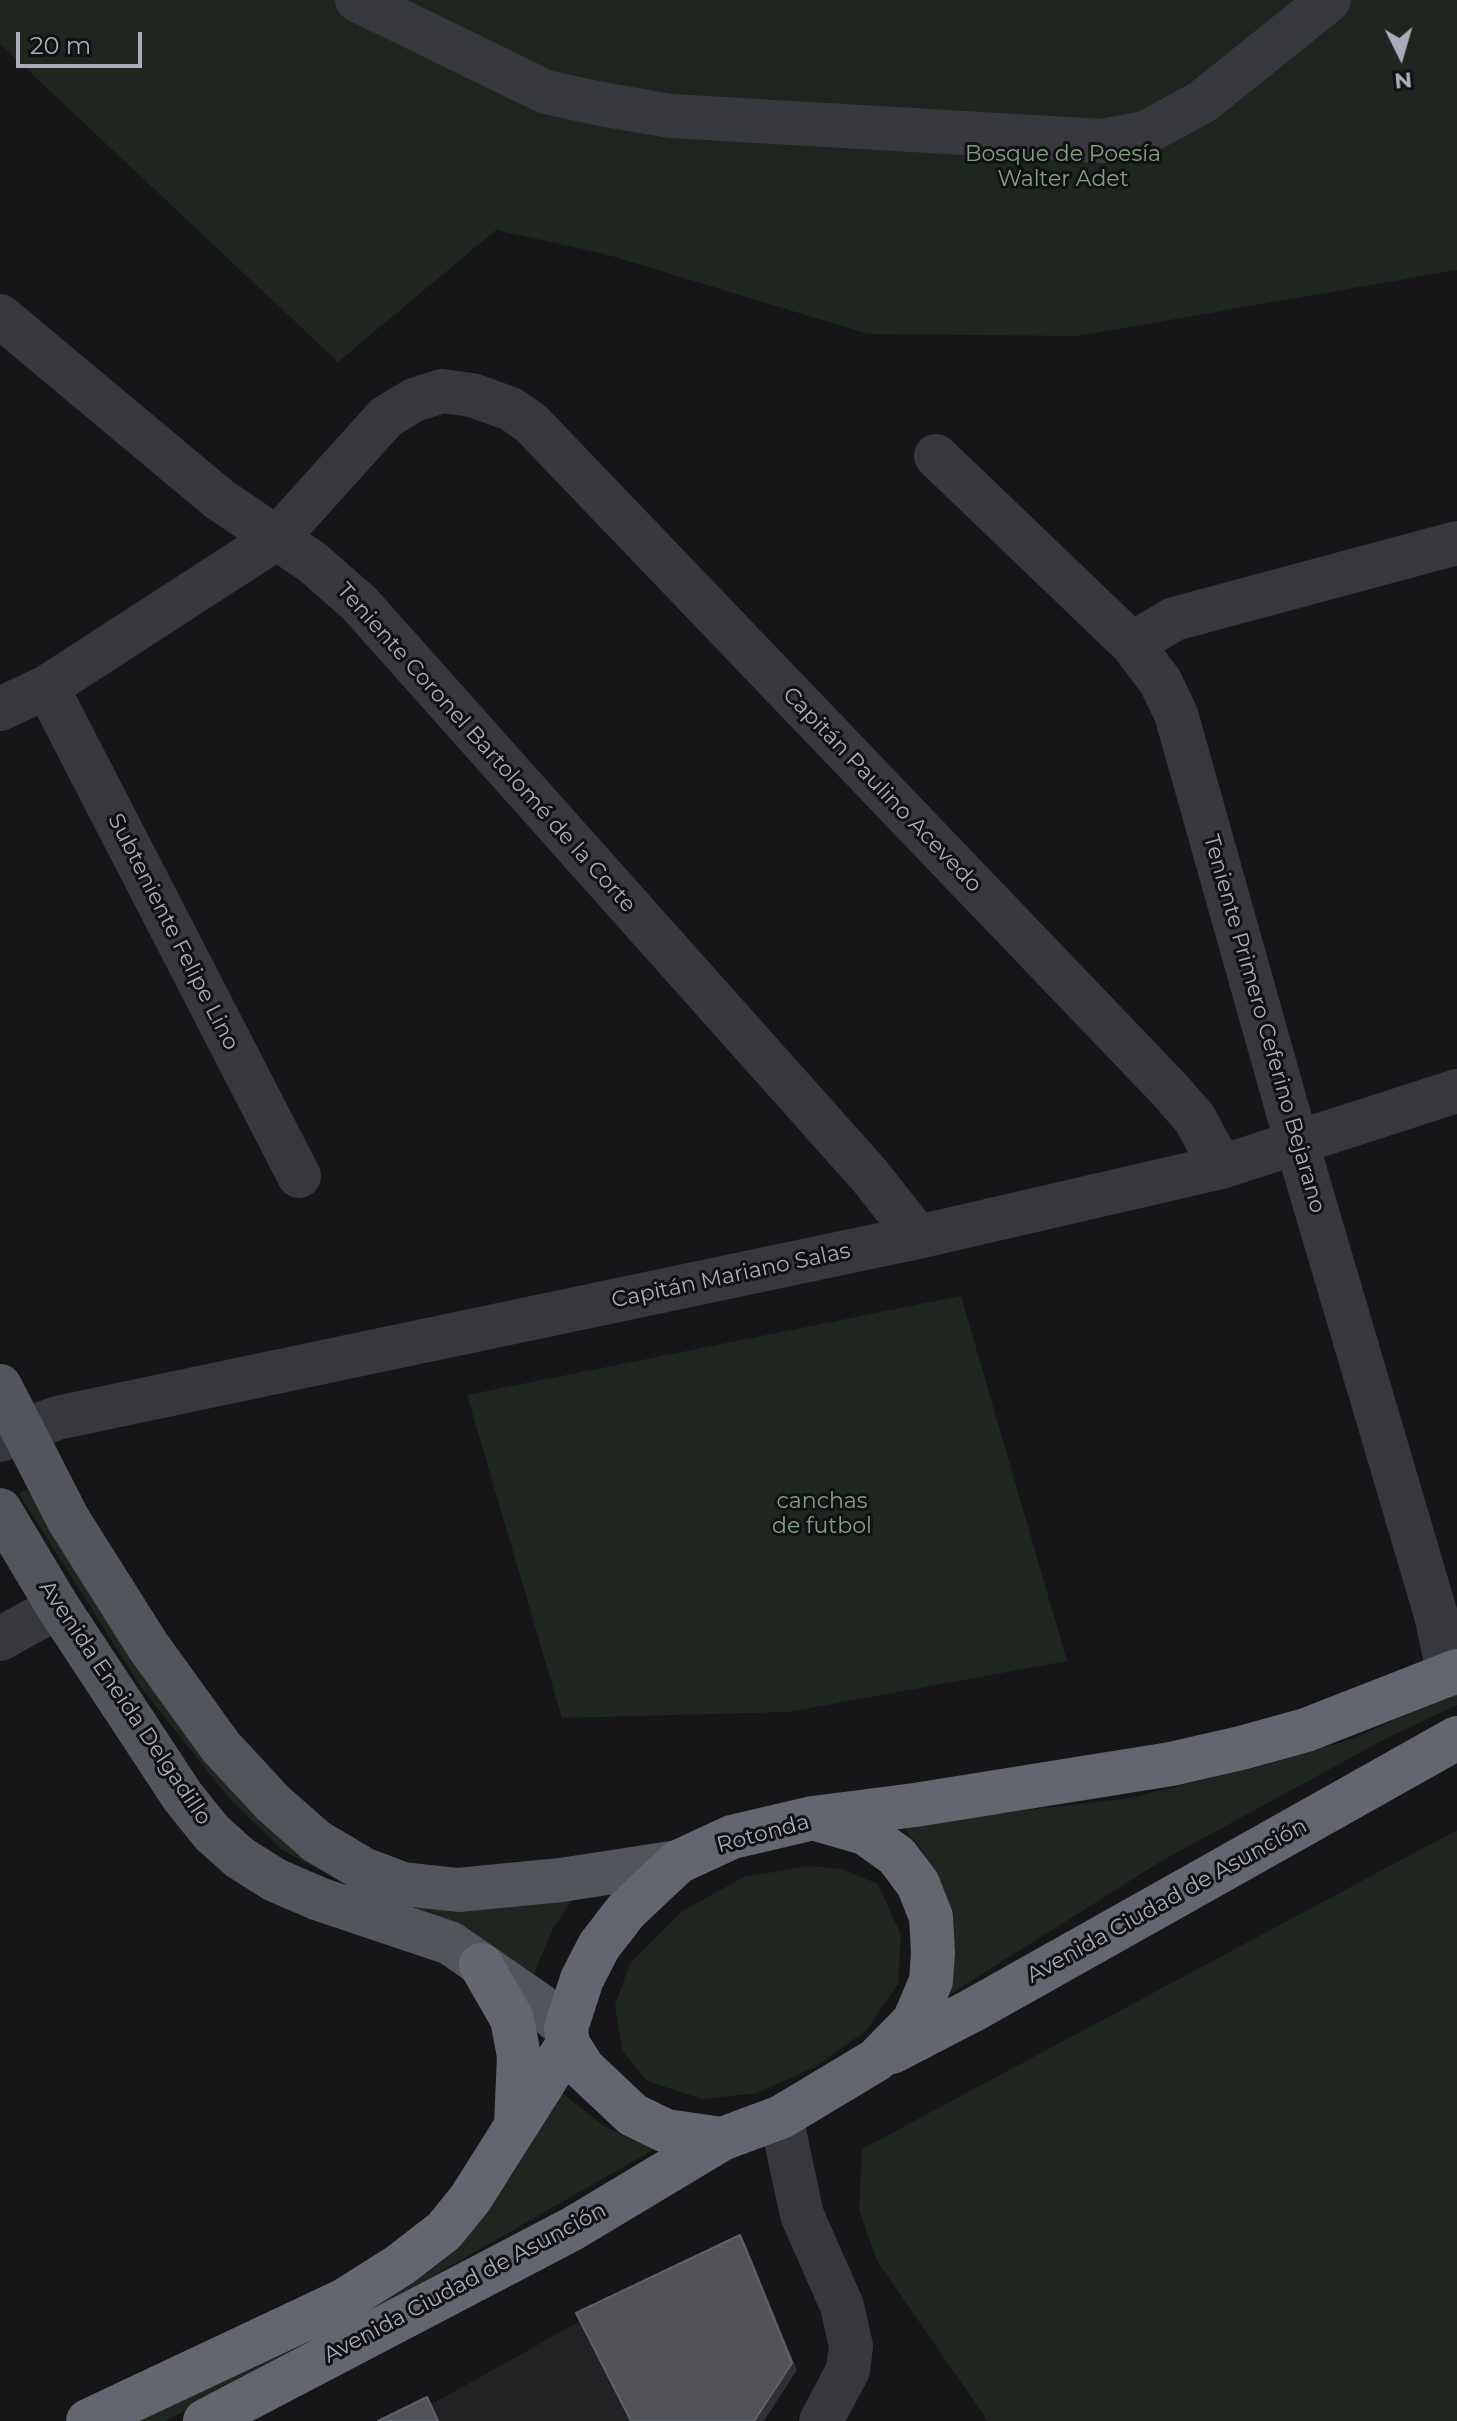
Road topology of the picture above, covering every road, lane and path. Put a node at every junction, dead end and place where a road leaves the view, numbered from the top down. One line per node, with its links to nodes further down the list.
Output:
1 (357, 0): 2 (street)
2 (1329, 0)
3 (0, 316): 5 (street, Teniente Coronel Bartolomé de la Corte)
4 (936, 456): 7 (street, Teniente Primero Ceferino Bejarano)
5 (277, 538): 8 (street, Capitán Paulino Acevedo); 12 (street, Capitán Paulino Acevedo); 14 (street, Teniente Coronel Bartolomé de la Corte)
6 (1457, 543): 7 (street)
7 (1132, 644): 11 (street, Teniente Primero Ceferino Bejarano)
8 (47, 687): 9 (street, Capitán Paulino Acevedo); 13 (street, Subteniente Felipe Lino)
9 (0, 709)
10 (1457, 1091): 11 (street, Capitán Mariano Salas)
11 (1297, 1144): 12 (street, Capitán Mariano Salas); 20 (street, Teniente Primero Ceferino Bejarano)
12 (1221, 1167): 14 (street, Capitán Mariano Salas)
13 (299, 1176)
14 (918, 1237): 16 (street, Capitán Mariano Salas)
15 (0, 1386): 16 (main road)
16 (12, 1435): 23 (main road)
17 (0, 1510): 18 (main road, Avenida Eneida Delgadillo)
18 (58, 1607): 19 (street); 24 (main road, Avenida Eneida Delgadillo)
19 (0, 1639)
20 (1453, 1673): 22 (highway)
21 (1457, 1738): 26 (highway, Avenida Ciudad de Asunción)
22 (813, 1818): 23 (highway, Rotonda); 26 (highway, Rotonda)
23 (678, 1862): 25 (highway, Rotonda)
24 (481, 1965): 25 (main road, Avenida Eneida Delgadillo); 28 (highway)
25 (567, 2036): 28 (highway, Avenida Ciudad de Asunción); 29 (highway, Rotonda)
26 (876, 2060): 27 (highway, Rotonda)
27 (781, 2117): 29 (highway, Rotonda); 32 (street)
28 (516, 2127): 30 (highway, Avenida Ciudad de Asunción)
29 (722, 2139): 31 (highway, Avenida Ciudad de Asunción)
30 (88, 2421)
31 (205, 2421)
32 (821, 2421)

